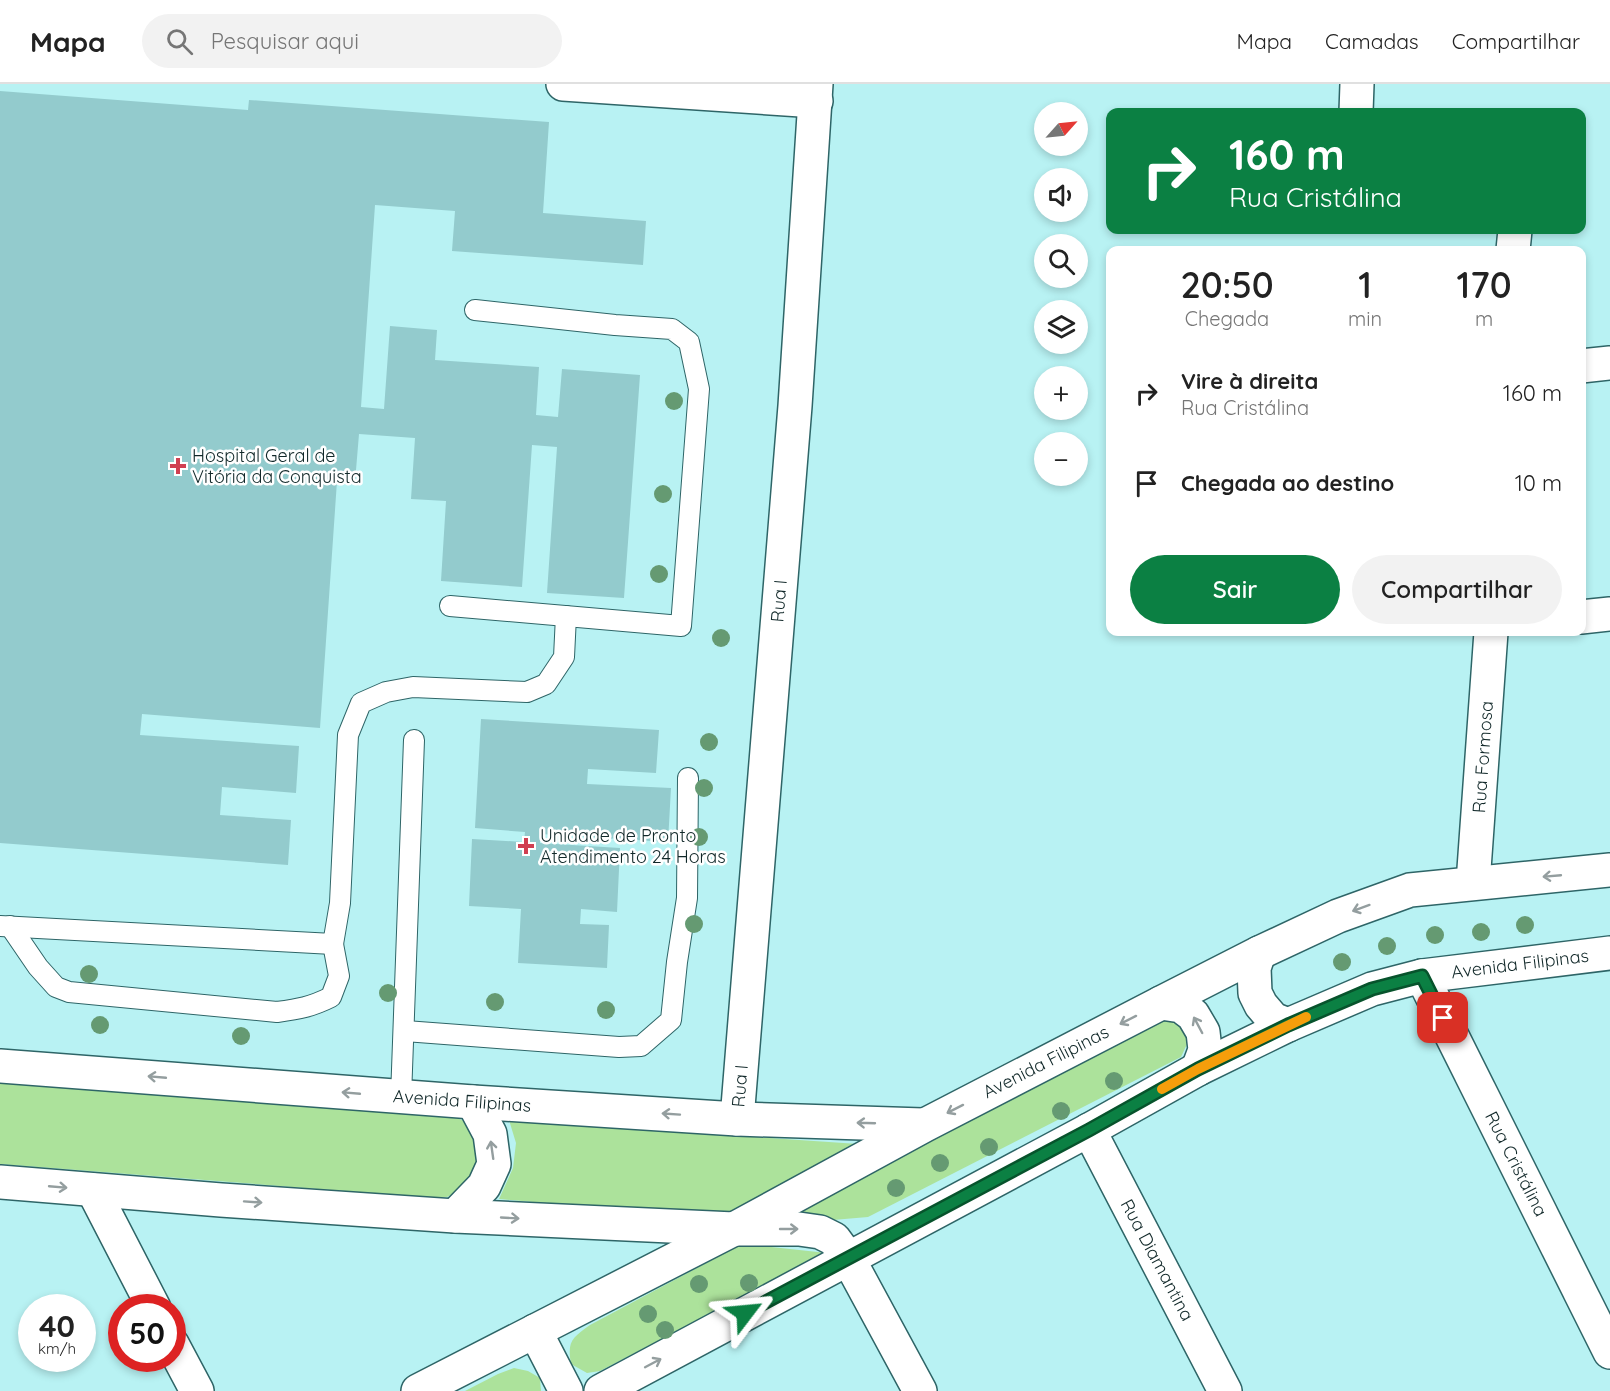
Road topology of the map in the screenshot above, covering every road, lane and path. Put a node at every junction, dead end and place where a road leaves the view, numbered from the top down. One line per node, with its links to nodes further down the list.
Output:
1 (563, 84): 3 (main road)
2 (1358, 84): 4 (main road)
3 (816, 93): 29 (main road, Rua I)
4 (1356, 108)
5 (475, 310): 10 (lane)
6 (1610, 363): 7 (main road)
7 (1586, 365)
8 (450, 606): 10 (lane)
9 (1610, 614): 11 (main road)
10 (566, 616): 18 (lane)
11 (1586, 616)
12 (1491, 636): 16 (main road, Rua Formosa)
13 (414, 740): 24 (lane)
14 (688, 778): 24 (lane)
15 (1610, 870): 16 (main road, Avenida Filipinas, one-way to 16)
16 (1473, 883): 19 (main road, Avenida Filipinas, one-way to 19)
17 (5, 926): 18 (lane); 18 (lane)
18 (333, 944)
19 (1259, 953): 22 (main road, Avenida Filipinas); 23 (main road)
20 (1610, 953): 21 (main road, Avenida Filipinas)
21 (1422, 976): 23 (main road, Avenida Filipinas); 39 (main road, Rua Cristálina)
22 (1161, 1003): 26 (main road, one-way to 22); 30 (main road, Avenida Filipinas, one-way to 30)
23 (1288, 1025): 26 (main road, Avenida Filipinas)
24 (405, 1031): 27 (lane)
25 (0, 1066): 27 (main road, Avenida Filipinas, one-way to 25)
26 (1198, 1069): 31 (main road, Avenida Filipinas)
27 (401, 1097): 28 (main road, Avenida Filipinas)
28 (472, 1102): 29 (main road, Avenida Filipinas, one-way to 28); 34 (main road, one-way to 28)
29 (737, 1119): 30 (main road, Avenida Filipinas, one-way to 29)
30 (925, 1125): 35 (main road, Avenida Filipinas)
31 (1089, 1130): 36 (main road, Avenida Filipinas); 46 (main road, Rua Diamantina)
32 (0, 1182): 33 (main road, Avenida Filipinas, one-way to 33)
33 (93, 1190): 34 (main road, Avenida Filipinas, one-way to 34); 37 (main road)
34 (456, 1216): 35 (main road, Avenida Filipinas, one-way to 35)
35 (734, 1229): 36 (main road, Avenida Filipinas, one-way to 36); 38 (main road, Avenida Filipinas)
36 (848, 1258): 44 (main road, Avenida Filipinas, one-way to 36); 45 (main road)
37 (147, 1294)
38 (535, 1331): 42 (main road, Avenida Filipinas); 43 (main road)
39 (1610, 1352)
40 (186, 1370): 41 (main road)
41 (197, 1391)
42 (418, 1391)
43 (566, 1391)
44 (601, 1391)
45 (920, 1391)
46 (1225, 1391)

